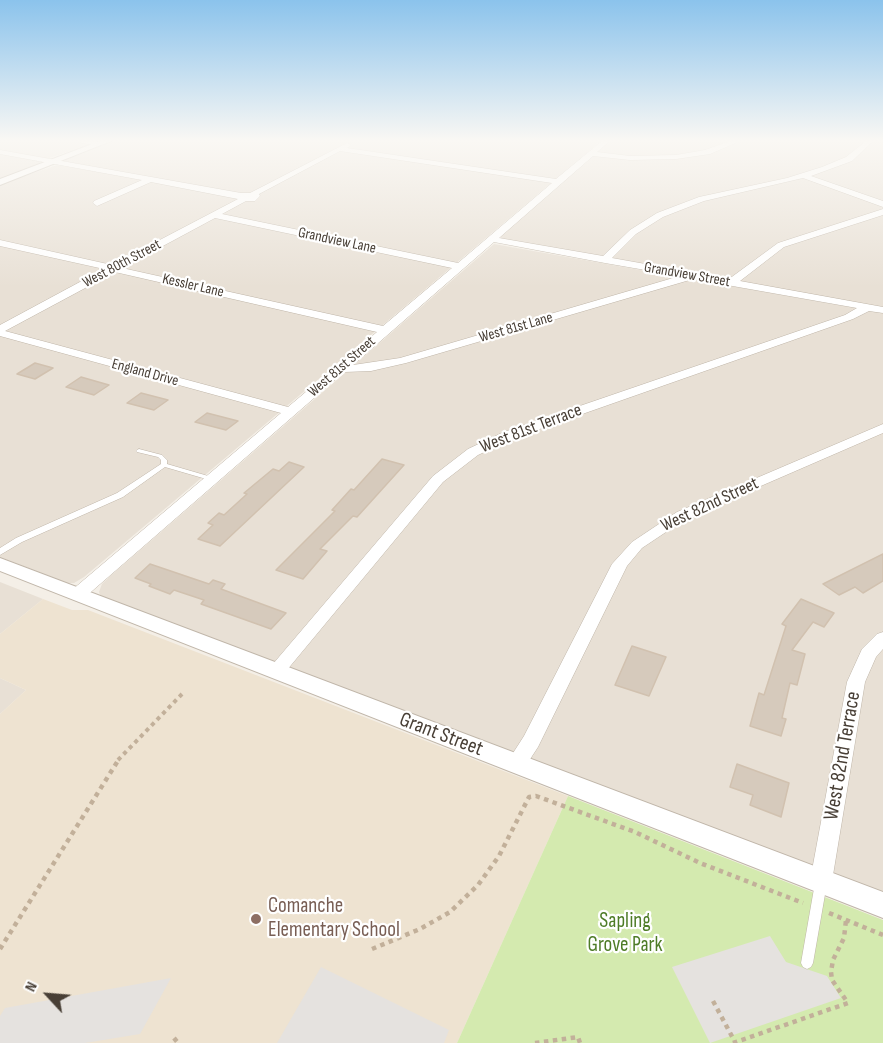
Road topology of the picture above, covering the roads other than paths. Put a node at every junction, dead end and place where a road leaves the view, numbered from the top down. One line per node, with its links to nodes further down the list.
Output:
1 (127, 190): 8 (street)
2 (208, 190): 7 (street)
3 (259, 190): 7 (street, West 80th Street)
4 (549, 190): 12 (street, West 81st Street)
5 (742, 190): 14 (street)
6 (843, 190): 9 (street)
7 (246, 196): 11 (street, West 80th Street)
8 (97, 203)
9 (883, 204)
10 (883, 212): 18 (street)
11 (215, 215): 15 (street, Grandview Lane); 16 (street, West 80th Street)
12 (491, 239): 14 (street, Grandview Street); 15 (street, West 81st Street)
13 (0, 243): 16 (street, Kessler Lane)
14 (604, 260): 17 (street, Grandview Street)
15 (459, 266): 22 (street, West 81st Street)
16 (113, 268): 21 (street, West 80th Street); 22 (street, Kessler Lane)
17 (691, 276): 18 (street, Grandview Street); 24 (street, West 81st Lane)
18 (732, 282): 19 (street, Grandview Street)
19 (868, 307): 20 (street, Grandview Street); 34 (street, West 81st Terrace)
20 (883, 310)
21 (0, 329)
22 (385, 330): 24 (street, West 81st Street)
23 (0, 333): 25 (street, England Drive)
24 (339, 369): 25 (street, West 81st Street)
25 (290, 412): 29 (street, West 81st Street)
26 (883, 428): 35 (street, West 82nd Street)
27 (139, 451): 28 (lane)
28 (164, 465): 29 (lane); 30 (lane)
29 (213, 479): 32 (street, West 81st Street)
30 (0, 552)
31 (0, 564): 32 (street, Grant Street)
32 (78, 594): 34 (street, Grant Street)
33 (883, 638): 36 (street, West 82nd Terrace)
34 (276, 671): 35 (street, Grant Street)
35 (516, 764): 36 (street, Grant Street)
36 (821, 881): 37 (street, Grant Street); 38 (lane)
37 (883, 905)
38 (807, 963)

